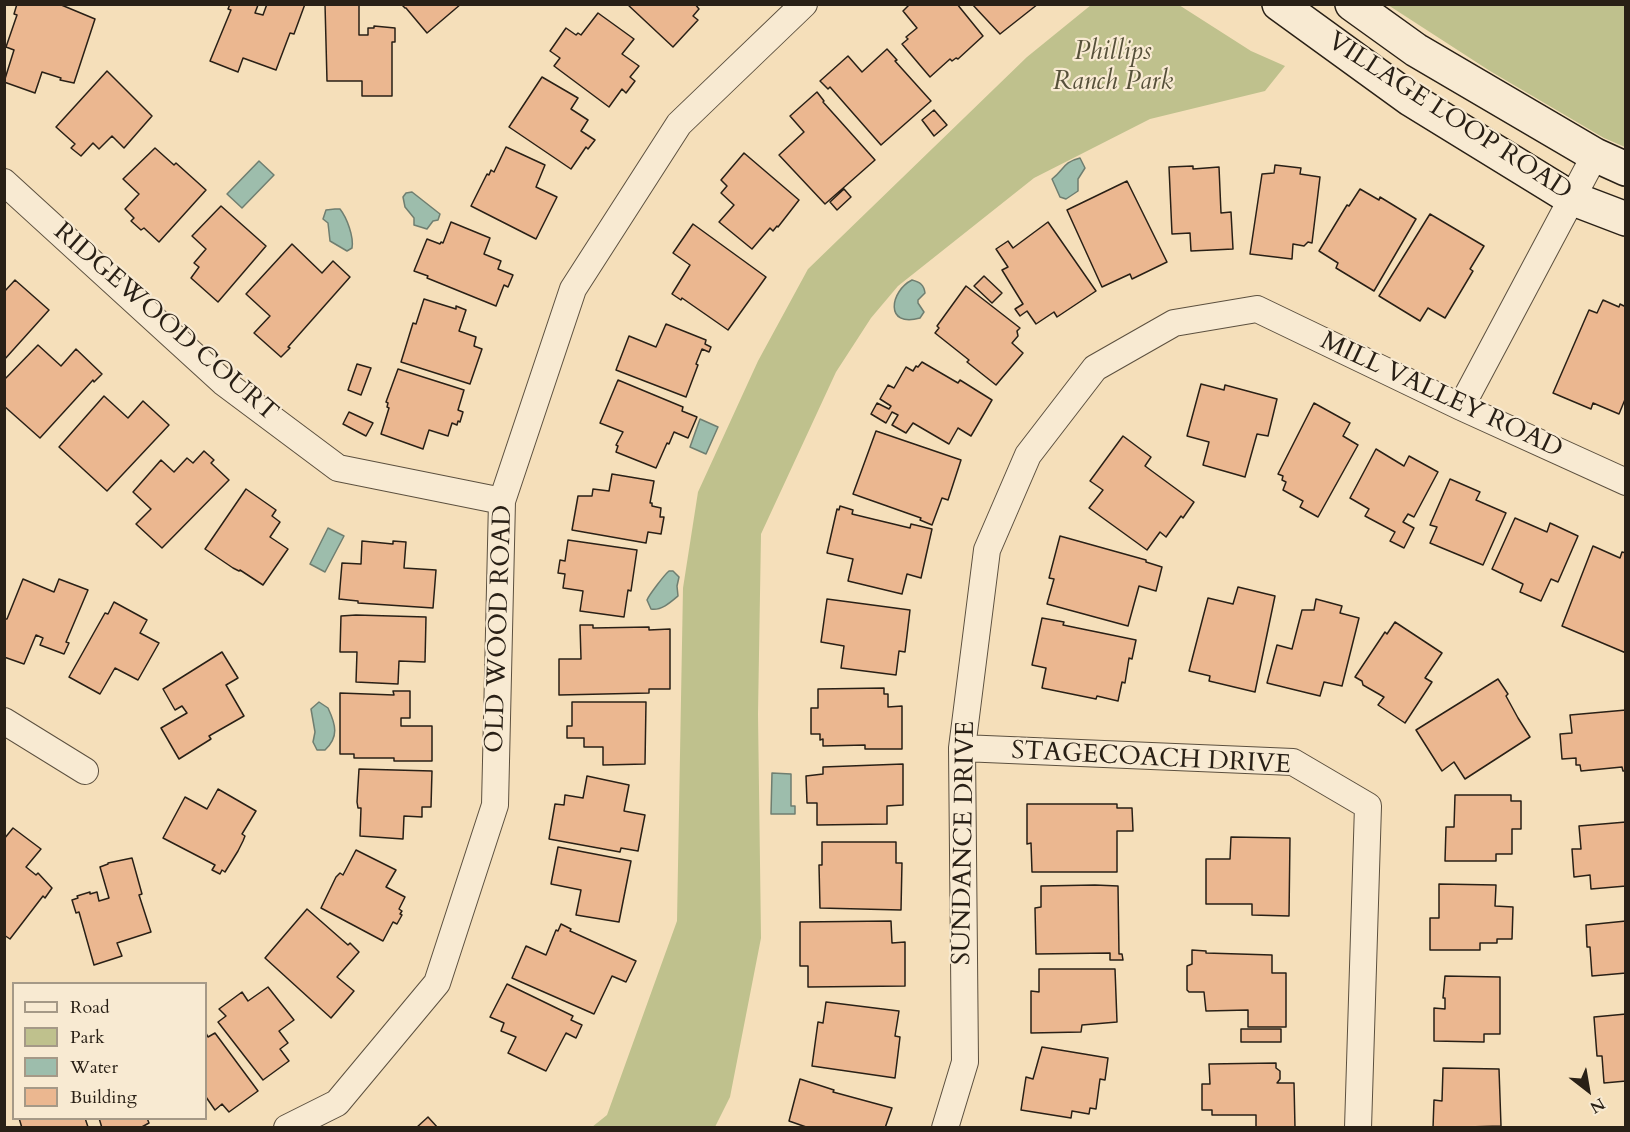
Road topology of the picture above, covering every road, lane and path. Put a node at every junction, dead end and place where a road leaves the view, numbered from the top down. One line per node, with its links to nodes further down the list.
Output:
1 (804, 4): 12 (street, OLD WOOD ROAD)
2 (1278, 4): 7 (main road, VILLAGE LOOP ROAD)
3 (1352, 4): 4 (main road, VILLAGE LOOP ROAD)
4 (1595, 155): 5 (main road, VILLAGE LOOP ROAD); 7 (street)
5 (1626, 169)
6 (4, 182): 12 (street, RIDGEWOOD COURT)
7 (1571, 198): 8 (main road, VILLAGE LOOP ROAD); 10 (street)
8 (1626, 219)
9 (1257, 309): 10 (street, MILL VALLEY ROAD); 14 (street, SUNDANCE DRIVE)
10 (1461, 406): 11 (street, MILL VALLEY ROAD)
11 (1626, 482)
12 (502, 501): 16 (street, OLD WOOD ROAD)
13 (4, 721): 15 (street)
14 (962, 748): 17 (street, SUNDANCE DRIVE); 18 (street, STAGECOACH DRIVE)
15 (85, 771)
16 (286, 1128)
17 (945, 1128)
18 (1358, 1128)

